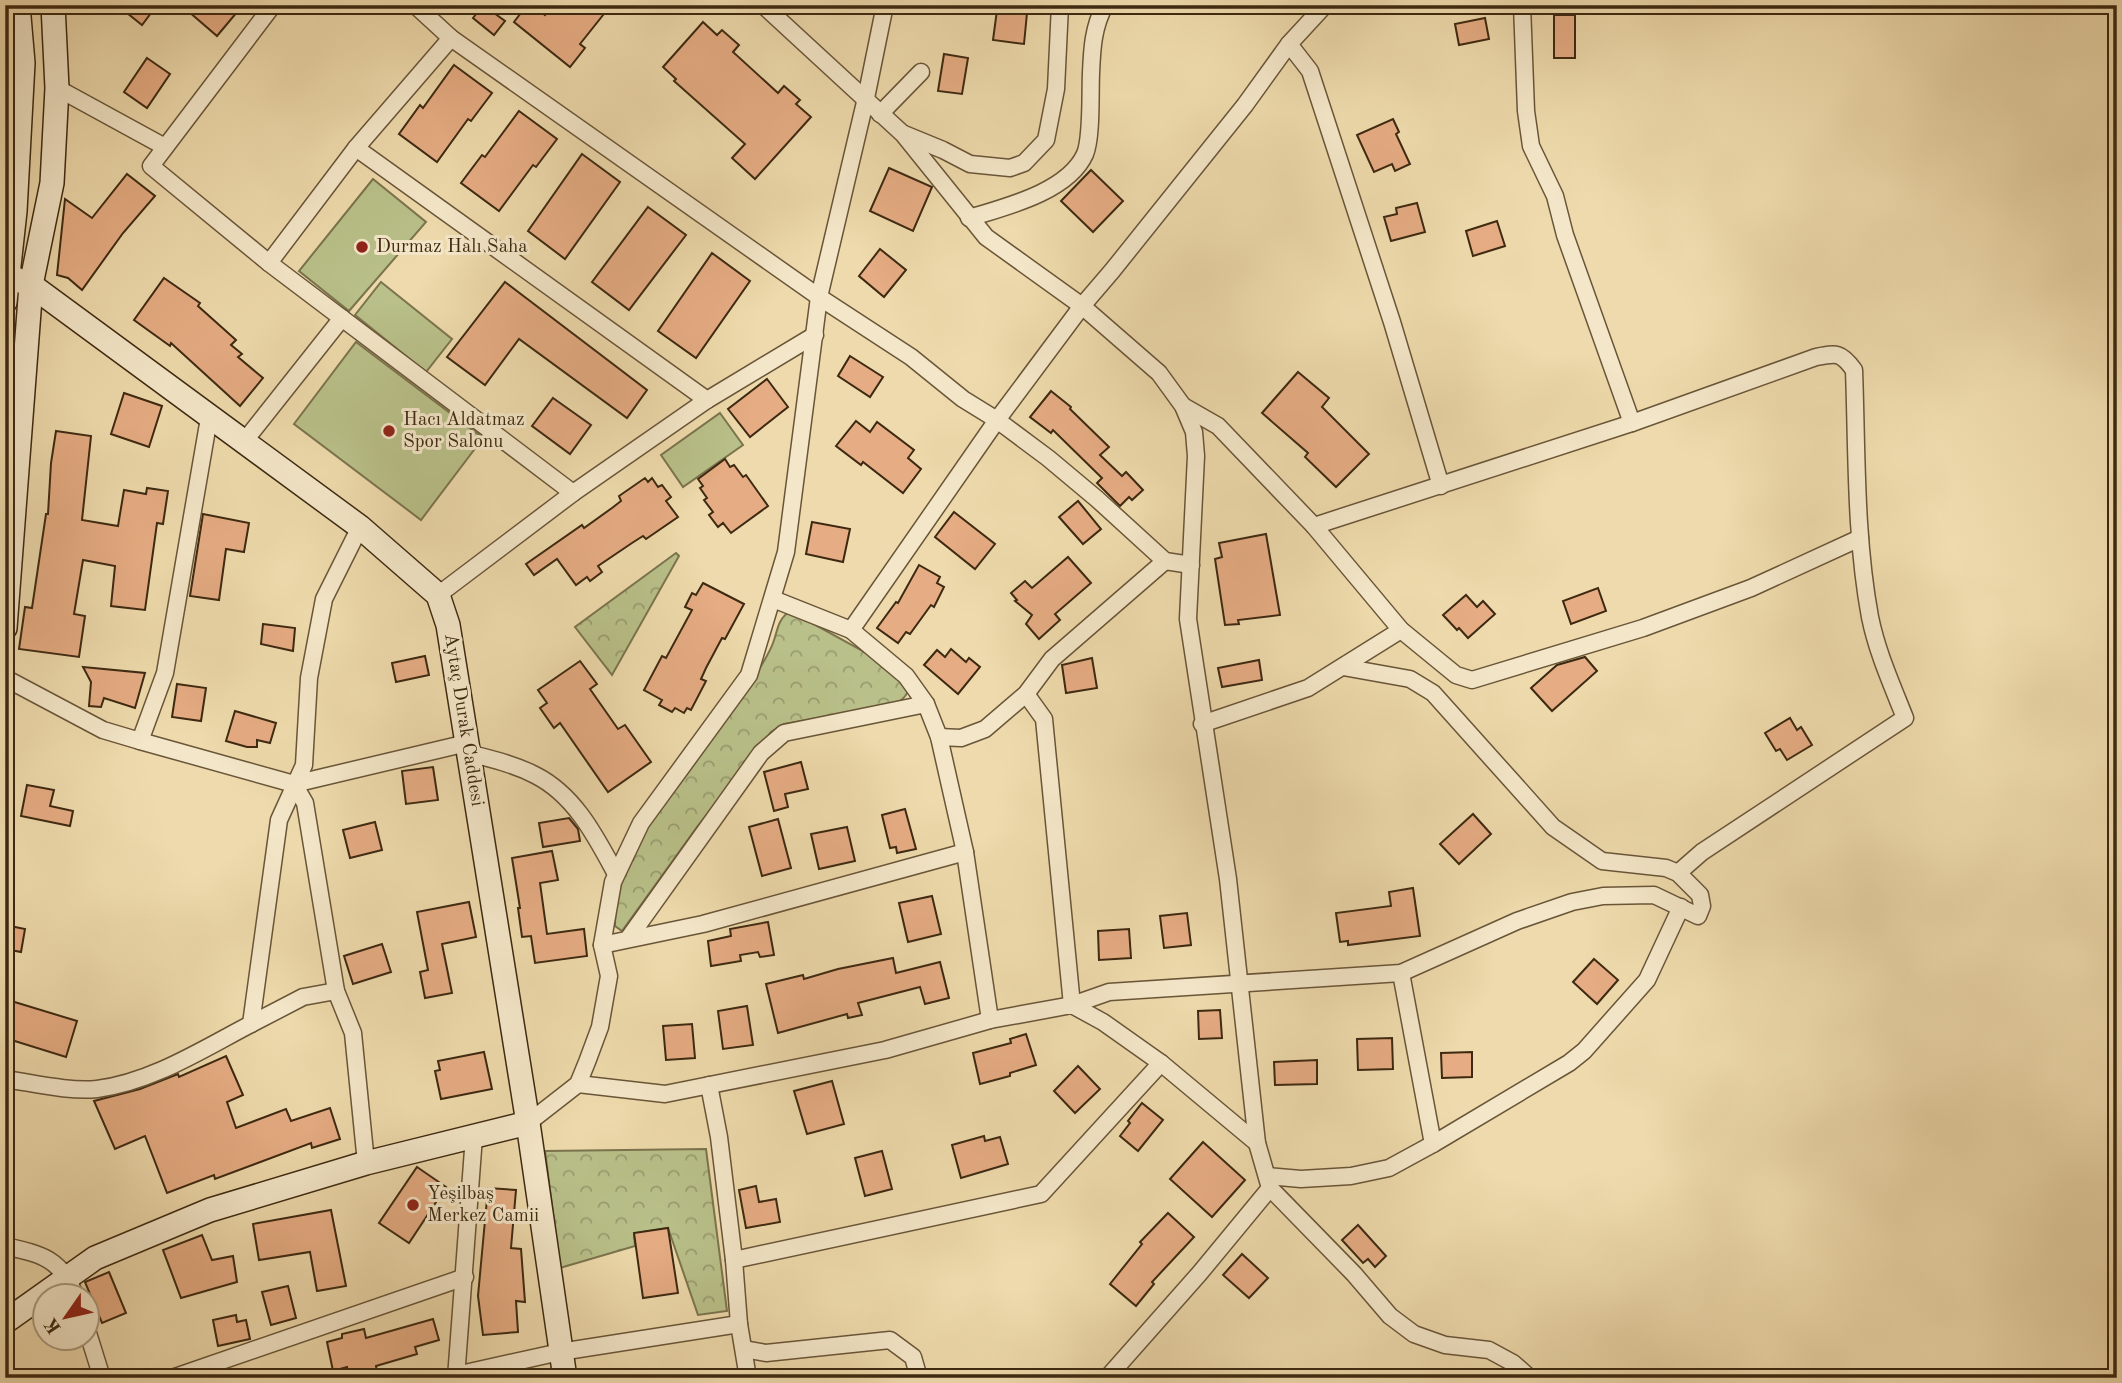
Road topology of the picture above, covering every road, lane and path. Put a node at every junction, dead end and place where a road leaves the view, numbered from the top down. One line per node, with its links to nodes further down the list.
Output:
1 (18, 5): 20 (main road)
2 (273, 5): 18 (street)
3 (415, 5): 11 (street)
4 (763, 5): 15 (street)
5 (885, 5): 15 (street)
6 (1060, 5): 17 (street)
7 (1105, 5): 21 (street)
8 (1325, 5): 12 (street)
9 (1522, 5): 34 (street)
10 (55, 6): 14 (main road)
11 (451, 38): 19 (street); 25 (street)
12 (1289, 44): 27 (street); 36 (street)
13 (921, 72): 16 (street)
14 (57, 88): 18 (street); 24 (main road)
15 (866, 98): 16 (street); 25 (street)
16 (880, 114): 17 (street)
17 (903, 134): 21 (street)
18 (165, 147): 22 (street)
19 (356, 148): 22 (street); 30 (street)
20 (10, 211): 23 (main road)
21 (970, 218): 27 (street)
22 (269, 263): 28 (street)
23 (8, 276): 24 (main road); 26 (main road)
24 (31, 285): 32 (main road); 45 (main road)
25 (819, 297): 29 (street); 33 (street)
26 (5, 302)
27 (1082, 306): 31 (street); 33 (street)
28 (342, 318): 35 (street); 37 (street)
29 (815, 335): 30 (street); 44 (street)
30 (708, 400): 37 (street)
31 (1183, 406): 38 (street); 42 (street)
32 (209, 418): 35 (main road); 54 (street)
33 (997, 420): 41 (street); 46 (street)
34 (1632, 423): 36 (street); 40 (street)
35 (243, 443): 39 (main road)
36 (1441, 486): 38 (street)
37 (573, 493): 43 (street)
38 (1314, 526): 47 (street)
39 (360, 527): 43 (main road); 56 (street)
40 (1860, 538): 47 (street); 58 (street)
41 (1165, 561): 42 (street); 50 (street)
42 (1191, 565): 52 (street)
43 (438, 595): 55 (main road, Aytaç Durak Caddesi)
44 (773, 599): 46 (street); 59 (street)
45 (5, 628)
46 (851, 629): 51 (street)
47 (1401, 630): 48 (street)
48 (1343, 667): 52 (street); 58 (street)
49 (5, 678): 54 (street)
50 (1026, 694): 53 (street); 66 (street)
51 (926, 704): 53 (street); 61 (street)
52 (1202, 724): 64 (street)
53 (939, 737): 57 (street)
54 (140, 741): 56 (street)
55 (468, 748): 56 (street); 59 (street); 73 (main road, Aytaç Durak Caddesi)
56 (294, 784): 65 (street); 68 (street)
57 (965, 852): 61 (street); 67 (street)
58 (1678, 873): 60 (street)
59 (616, 874): 62 (street)
60 (1681, 907): 63 (street); 76 (street)
61 (628, 939): 62 (street)
62 (602, 944): 71 (street)
63 (1401, 973): 64 (street); 76 (street)
64 (1241, 983): 66 (street); 75 (street)
65 (336, 991): 68 (street); 77 (street)
66 (1072, 1005): 67 (street); 69 (street)
67 (990, 1020): 72 (street)
68 (251, 1024): 70 (street)
69 (1161, 1063): 75 (street); 80 (street)
70 (5, 1079)
71 (578, 1084): 72 (street); 73 (street)
72 (709, 1085): 80 (street)
73 (528, 1124): 74 (main road); 89 (main road, Aytaç Durak Caddesi)
74 (474, 1136): 77 (main road); 81 (street)
75 (1257, 1143): 78 (street)
76 (1433, 1144): 78 (street)
77 (366, 1163): 83 (main road)
78 (1268, 1182): 97 (street); 98 (street)
79 (5, 1246): 82 (street)
80 (734, 1260): 86 (street)
81 (465, 1277): 90 (street); 91 (street)
82 (67, 1282)
83 (76, 1282)
84 (32, 1308): 85 (main road)
85 (5, 1322)
86 (739, 1324): 87 (street); 89 (street)
87 (744, 1349): 95 (street); 96 (street)
88 (94, 1352): 92 (street)
89 (561, 1352): 91 (street); 94 (main road, Aytaç Durak Caddesi)
90 (197, 1373): 93 (street)
91 (456, 1376)
92 (102, 1378)
93 (172, 1378)
94 (565, 1378)
95 (748, 1378)
96 (919, 1378)
97 (1107, 1378)
98 (1530, 1378)

